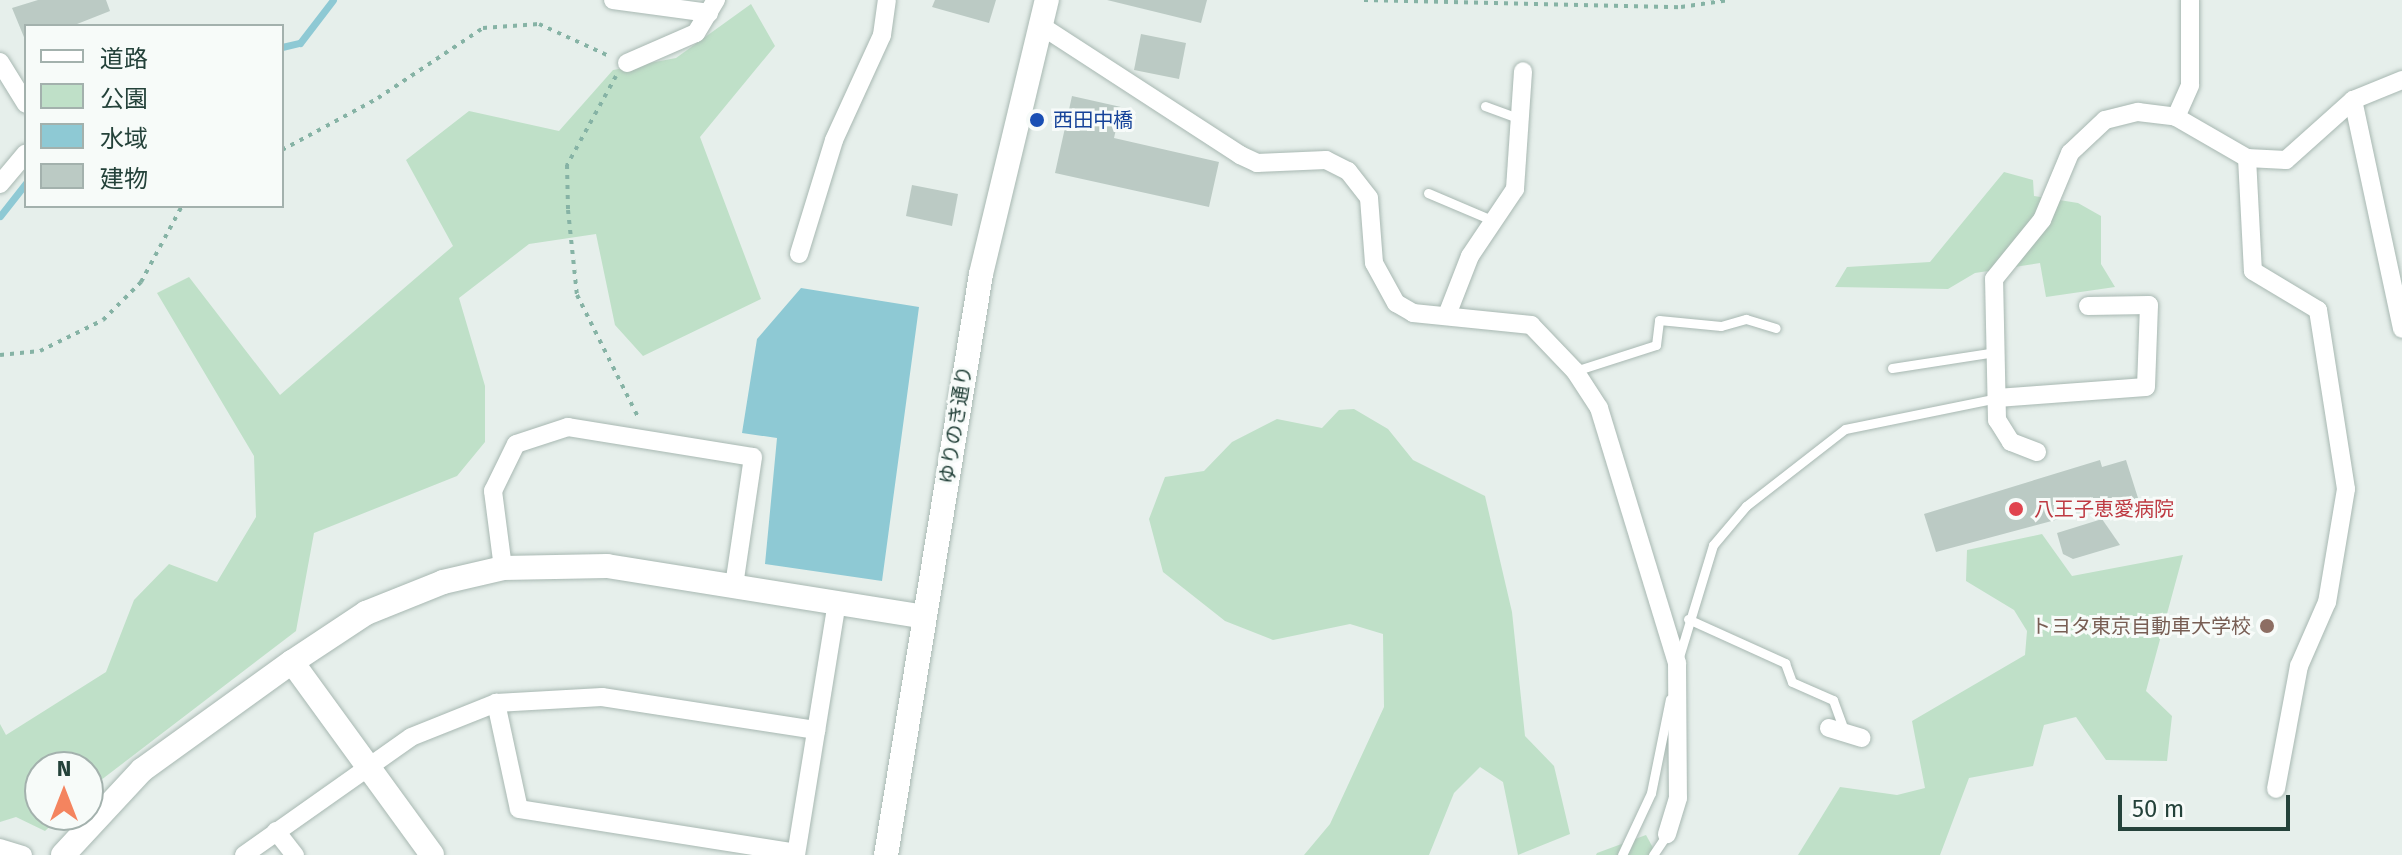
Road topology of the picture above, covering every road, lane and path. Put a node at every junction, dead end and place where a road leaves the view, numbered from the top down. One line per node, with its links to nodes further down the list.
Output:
1 (613, 0): 7 (street)
2 (887, 0): 26 (street)
3 (1047, 0): 9 (street, ゆりのき通り)
4 (1364, 0): 5 (path)
5 (1729, 0)
6 (2190, 0): 17 (street)
7 (637, 1): 8 (street)
8 (712, 6): 11 (street)
9 (1040, 25): 28 (street); 41 (street, ゆりのき通り)
10 (0, 62): 15 (street)
11 (627, 63): 19 (path); 36 (path)
12 (1523, 71): 18 (street)
13 (2402, 80): 14 (street)
14 (2353, 100): 21 (street); 30 (street)
15 (24, 101)
16 (1485, 106): 18 (lane)
17 (2176, 117): 21 (street); 31 (street)
18 (1520, 119): 25 (street)
19 (284, 149)
20 (24, 155): 22 (street)
21 (2247, 158): 49 (street)
22 (0, 184)
23 (1428, 193): 25 (lane)
24 (181, 208): 32 (path)
25 (1494, 221): 28 (street)
26 (799, 254)
27 (2088, 306): 35 (street)
28 (1447, 315): 34 (street)
29 (1776, 328): 34 (lane)
30 (2402, 329)
31 (1996, 352): 33 (lane); 35 (street)
32 (0, 355)
33 (1892, 368)
34 (1575, 371): 44 (street)
35 (1997, 398): 37 (street); 42 (lane)
36 (647, 440): 38 (street); 39 (street)
37 (2037, 452)
38 (503, 568): 39 (street); 43 (street)
39 (734, 586): 40 (street)
40 (837, 603): 41 (street); 46 (street)
41 (924, 617): 59 (street, ゆりのき通り)
42 (1688, 619): 44 (lane); 47 (lane)
43 (292, 662): 48 (street); 55 (street)
44 (1677, 663): 51 (street); 60 (lane)
45 (496, 703): 46 (street); 48 (street); 53 (street)
46 (816, 730): 53 (street)
47 (1845, 733)
48 (367, 767): 50 (street); 58 (street)
49 (2276, 789)
50 (276, 831): 56 (street); 57 (street)
51 (1667, 834): 61 (lane)
52 (0, 848): 54 (street)
53 (796, 854)
54 (23, 855)
55 (63, 855)
56 (244, 855)
57 (295, 855)
58 (432, 855)
59 (886, 855)
60 (1622, 855)
61 (1653, 855)

